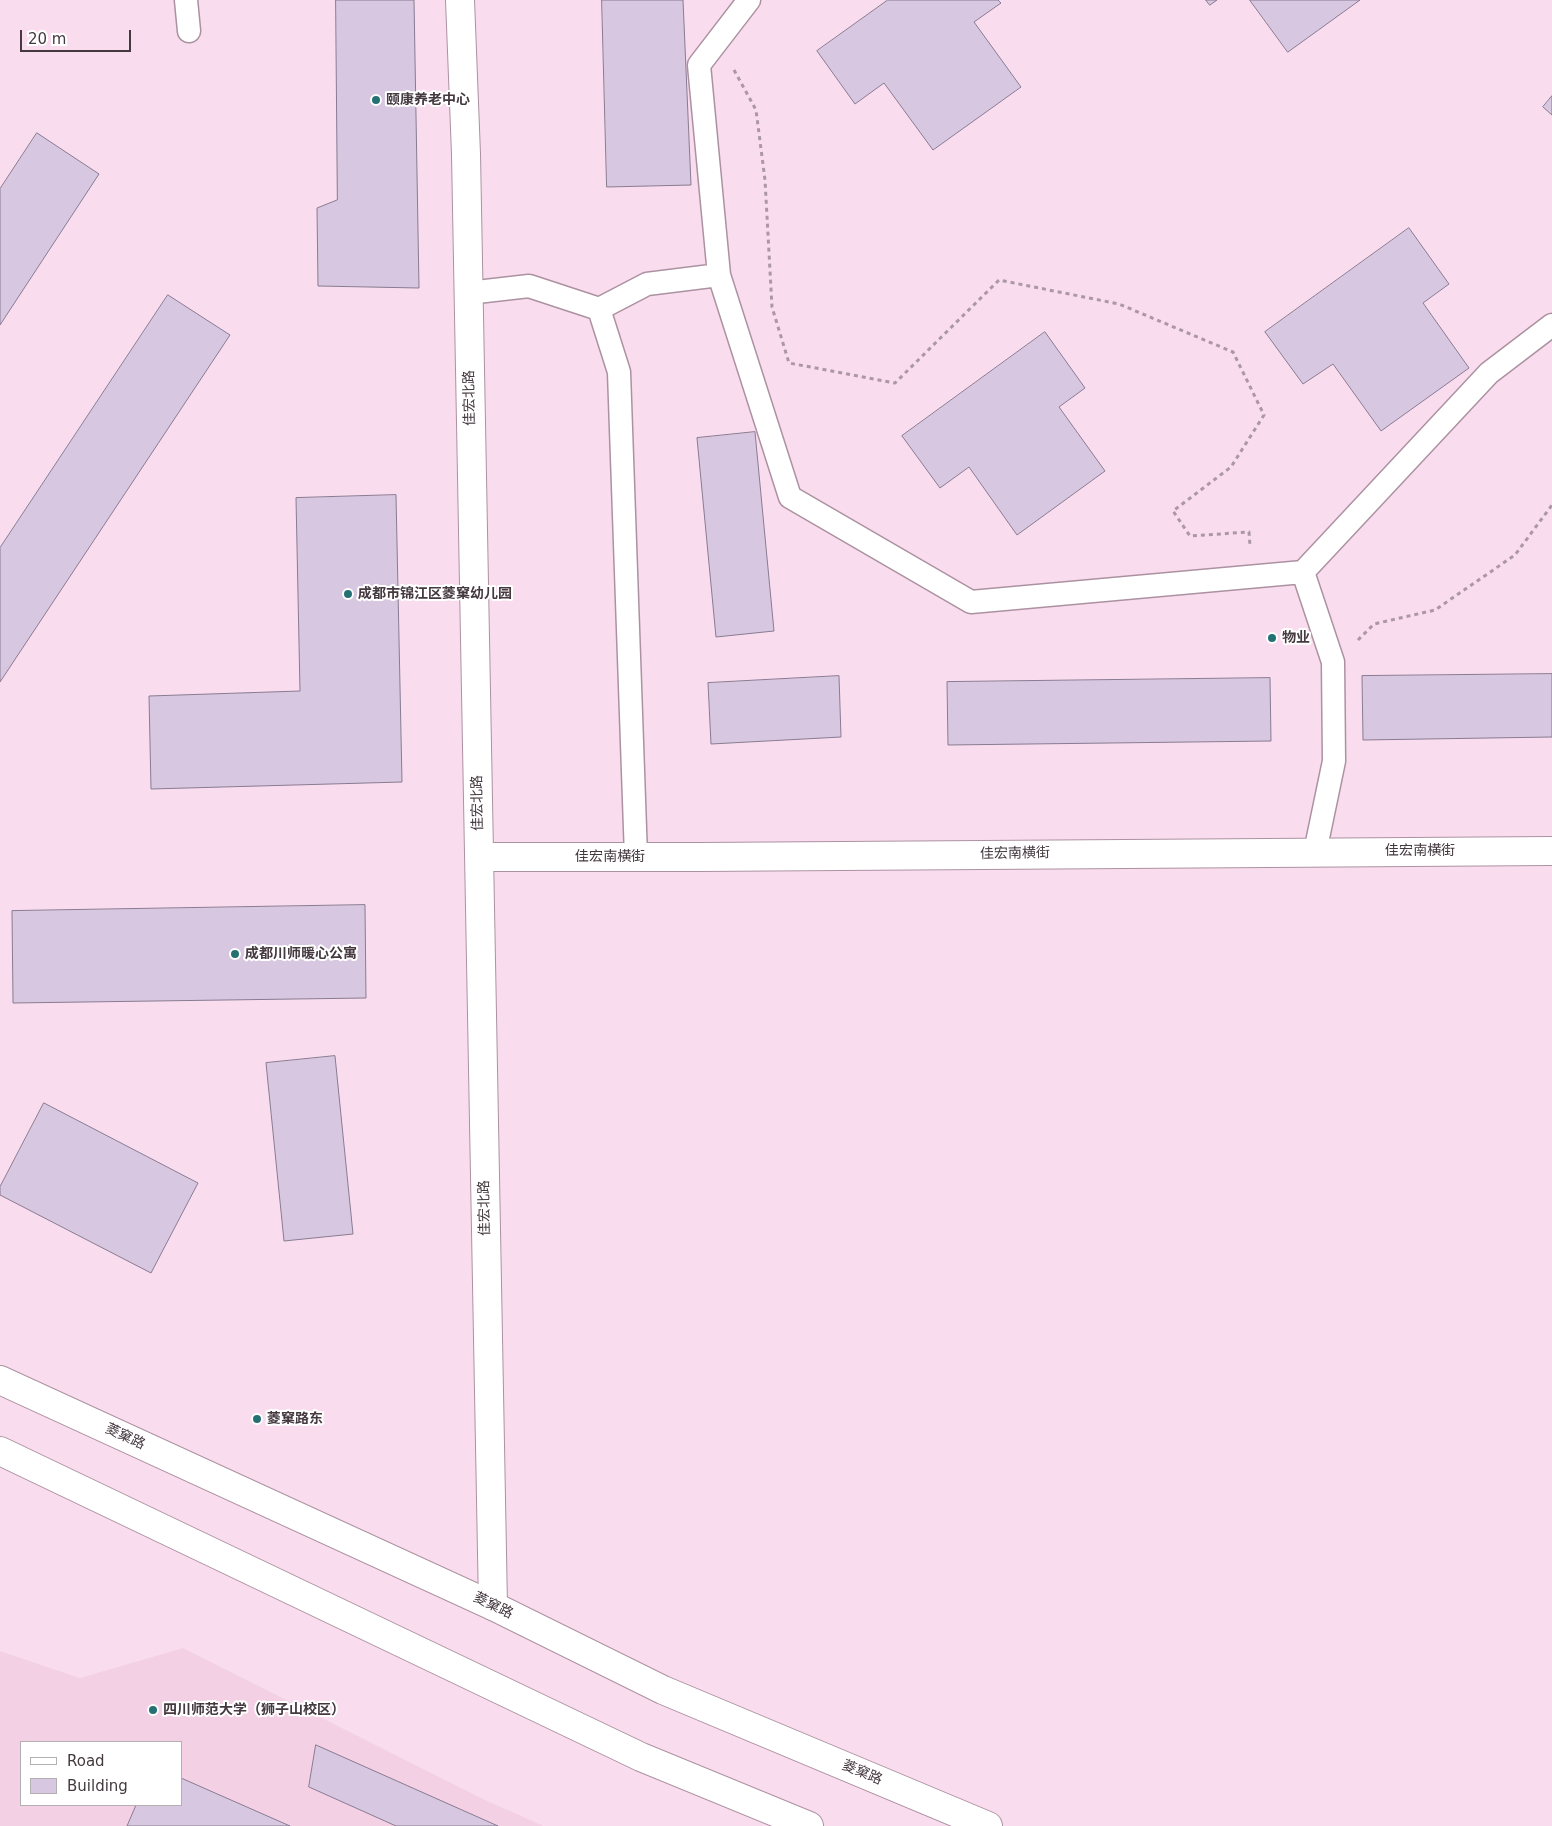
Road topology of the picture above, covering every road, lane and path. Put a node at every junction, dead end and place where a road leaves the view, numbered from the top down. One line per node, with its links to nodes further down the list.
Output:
1 (186, 0): 4 (lane)
2 (460, 0): 7 (street, 佳宏北路)
3 (749, 0): 5 (lane)
4 (189, 31)
5 (718, 40): 6 (lane); 12 (path)
6 (719, 275): 8 (lane); 12 (lane)
7 (468, 293): 8 (lane); 16 (street, 佳宏北路)
8 (599, 309): 17 (lane)
9 (1552, 325): 11 (lane)
10 (1552, 505): 13 (path)
11 (1303, 572): 12 (lane); 13 (lane)
12 (1252, 576)
13 (1333, 662): 15 (lane)
14 (1552, 851): 15 (street, 佳宏南横街)
15 (1315, 852): 17 (street, 佳宏南横街)
16 (479, 857): 17 (street, 佳宏南横街); 20 (street, 佳宏北路)
17 (636, 857)
18 (0, 1380): 20 (street, 菱窠路)
19 (0, 1452): 21 (street)
20 (493, 1606): 22 (street, 菱窠路)
21 (809, 1826)
22 (988, 1826)

